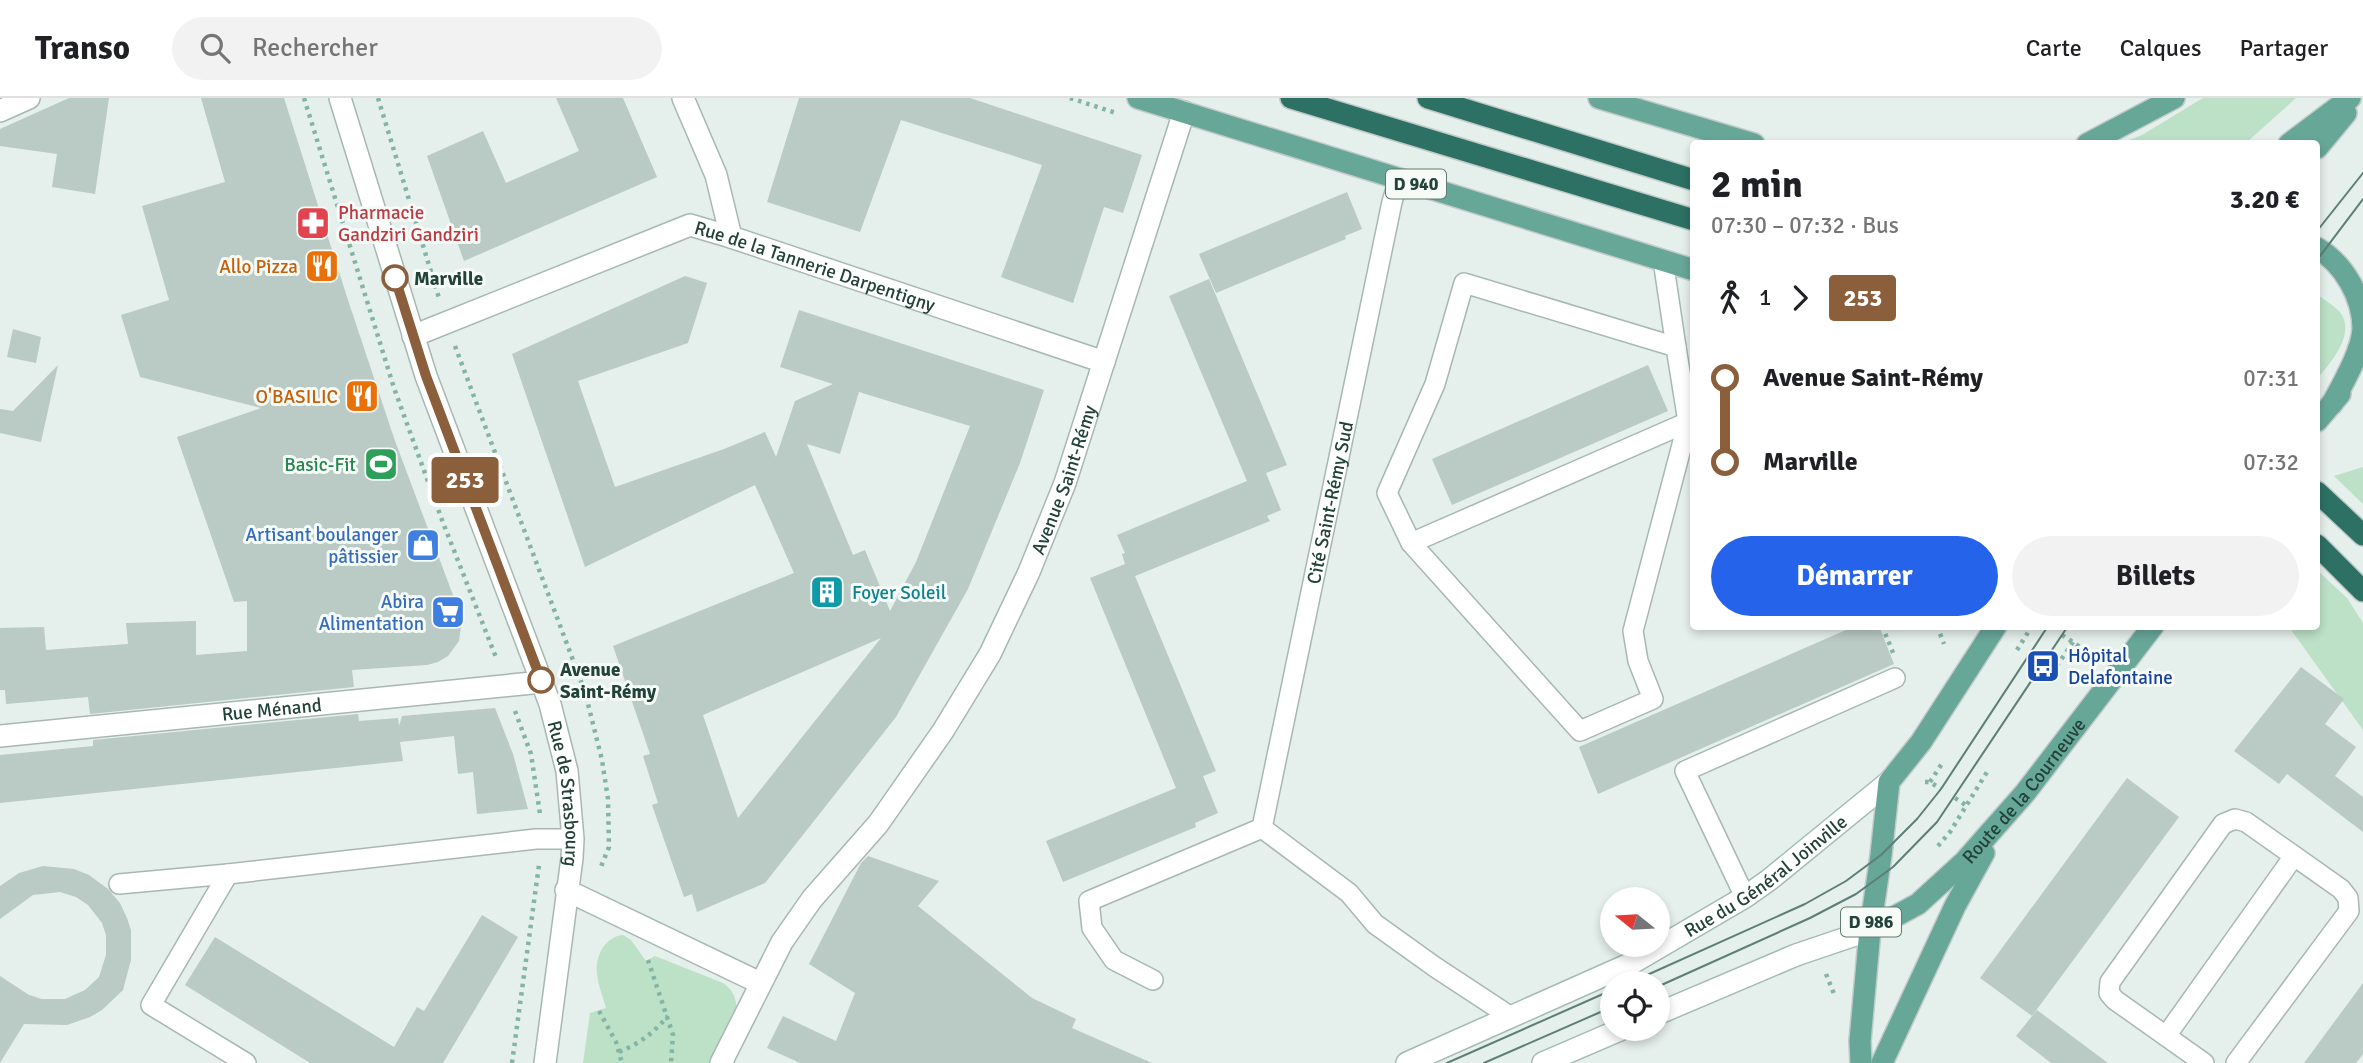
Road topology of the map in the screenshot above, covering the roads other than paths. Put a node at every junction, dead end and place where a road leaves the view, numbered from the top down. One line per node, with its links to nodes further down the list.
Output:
1 (29, 98): 11 (street)
2 (340, 98): 24 (street, Rue de Strasbourg)
3 (683, 98): 20 (street)
4 (1138, 98): 12 (main road, D 940)
5 (1291, 98): 19 (highway)
6 (1428, 98): 18 (highway)
7 (1599, 98): 13 (main road)
8 (2174, 98): 14 (main road)
9 (2350, 98): 15 (main road)
10 (2359, 98): 16 (main road)
11 (0, 111)
12 (1184, 112): 17 (main road, D 940); 26 (street, Avenue Saint-Rémy)
13 (1741, 140)
14 (2095, 140)
15 (2294, 140)
16 (2320, 144)
17 (1399, 179): 22 (main road, D 940); 43 (lane, Cité Saint-Rémy Sud)
18 (1690, 179)
19 (1690, 219)
20 (731, 237): 24 (street, Rue de la Tannerie Darpentigny); 26 (street, Rue de la Tannerie Darpentigny)
21 (2320, 251): 28 (main road)
22 (1663, 260): 23 (main road, D 940); 25 (lane)
23 (1690, 269)
24 (413, 336): 39 (street, Rue de Strasbourg)
25 (1676, 347): 30 (lane); 33 (lane)
26 (1104, 362): 52 (street, Avenue Saint-Rémy)
27 (2363, 366): 28 (main road)
28 (2332, 404): 29 (main road)
29 (2320, 418)
30 (1688, 422): 33 (lane); 33 (lane)
31 (2320, 495): 32 (highway)
32 (2363, 535)
33 (1411, 543)
34 (2320, 548): 35 (highway)
35 (2363, 591)
36 (1993, 630): 41 (main road)
37 (2150, 630): 42 (main road, Route de la Courneuve)
38 (1895, 678): 49 (lane)
39 (542, 682): 40 (street, Rue Ménand); 44 (street, Rue de Strasbourg)
40 (0, 736)
41 (1889, 782): 49 (street, Rue du Général Joinville); 50 (main road, D 986)
42 (2025, 793): 50 (main road, Route de la Courneuve); 63 (main road)
43 (1262, 828): 51 (lane); 54 (lane)
44 (573, 839): 46 (lane); 48 (street, Rue de Strasbourg)
45 (2294, 856): 55 (lane); 55 (lane); 65 (lane)
46 (228, 874): 47 (lane); 57 (lane)
47 (119, 884)
48 (566, 890): 52 (street); 58 (street, Rue de Strasbourg)
49 (1745, 897): 54 (street, Rue du Général Joinville)
50 (1870, 930): 53 (street); 62 (main road, D 986)
51 (1153, 980)
52 (760, 984): 59 (street, Avenue Saint-Rémy)
53 (1670, 1008)
54 (1511, 1017): 60 (street, Rue du Général Joinville)
55 (2166, 1036): 64 (lane)
56 (1600, 1038): 61 (street)
57 (247, 1063)
58 (545, 1063)
59 (721, 1063)
60 (1408, 1063)
61 (1543, 1063)
62 (1861, 1063)
63 (1882, 1063)
64 (2204, 1063)
65 (2236, 1063)

